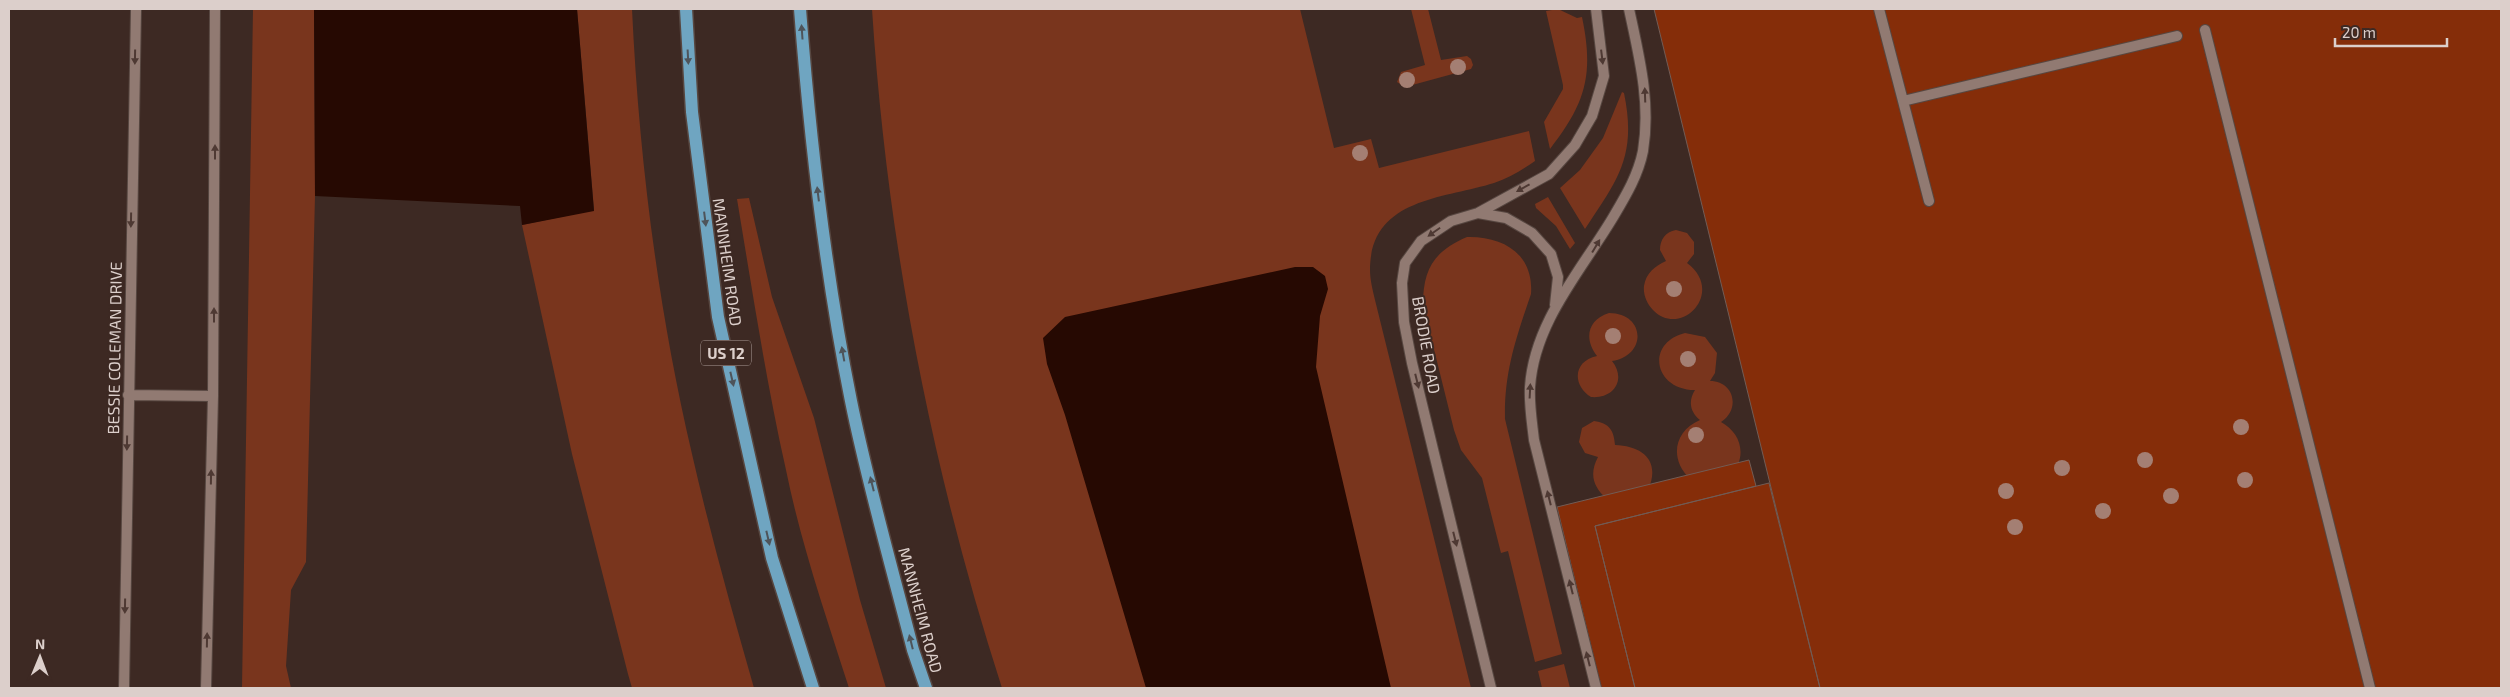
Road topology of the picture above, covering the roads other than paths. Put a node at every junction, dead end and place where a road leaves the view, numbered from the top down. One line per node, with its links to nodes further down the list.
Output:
1 (136, 9): 14 (street, BESSIE COLEMAN DRIVE, one-way to 14)
2 (215, 9): 15 (street, one-way to 2)
3 (686, 9): 18 (main road, MANNHEIM ROAD / US 12, one-way to 18)
4 (800, 9): 19 (main road, MANNHEIM ROAD, one-way to 4)
5 (1596, 9): 12 (street, BRODIE ROAD, one-way to 12)
6 (1629, 9): 13 (street, one-way to 6)
7 (1879, 9): 10 (street)
8 (2205, 30): 22 (street)
9 (2177, 36): 10 (street)
10 (1903, 101): 11 (street)
11 (1929, 202)
12 (1478, 213): 13 (street); 20 (street, BRODIE ROAD, one-way to 20)
13 (1554, 308): 21 (street, one-way to 13)
14 (128, 395): 15 (street); 16 (street, BESSIE COLEMAN DRIVE, one-way to 16)
15 (213, 396): 17 (street, one-way to 15)
16 (124, 688)
17 (206, 688)
18 (813, 688)
19 (926, 688)
20 (1491, 688)
21 (1596, 688)
22 (2370, 688)

